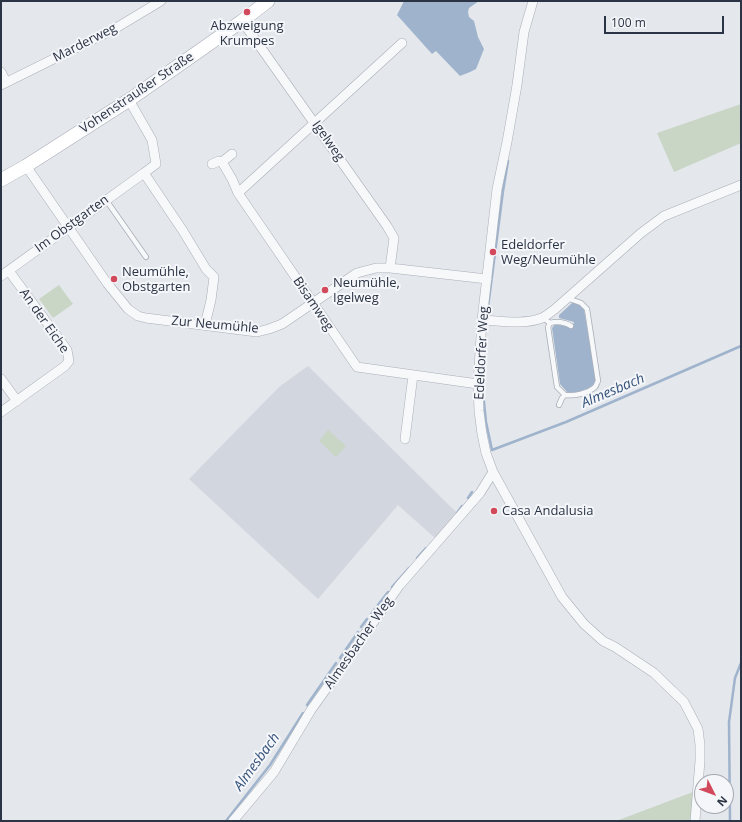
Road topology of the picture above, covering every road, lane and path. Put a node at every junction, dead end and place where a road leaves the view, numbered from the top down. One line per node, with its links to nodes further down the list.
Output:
1 (162, 1): 7 (street, Marderweg)
2 (268, 1): 4 (main road, Vohenstraußer Straße)
3 (533, 1): 23 (street, Edeldorfer Weg)
4 (242, 21): 8 (main road, Vohenstraußer Straße); 9 (street, Igelweg)
5 (402, 43): 9 (street)
6 (1, 72): 7 (street, Marderweg)
7 (4, 84)
8 (129, 100): 13 (main road, Vohenstraußer Straße); 14 (street, Im Obstgarten)
9 (315, 123): 17 (street); 21 (street, Igelweg)
10 (232, 154): 11 (street)
11 (222, 162): 12 (street); 17 (street, Bisamweg)
12 (212, 164)
13 (26, 166): 15 (main road, Vohenstraußer Straße); 19 (street, Zur Neumühle)
14 (144, 173): 18 (street, Im Obstgarten); 28 (street)
15 (1, 180)
16 (741, 185): 24 (street)
17 (238, 193): 25 (street, Bisamweg)
18 (106, 200): 19 (street, Im Obstgarten); 20 (lane)
19 (68, 227): 22 (street, Im Obstgarten); 28 (street, Zur Neumühle)
20 (146, 257)
21 (390, 268): 23 (street, Zur Neumühle); 25 (street, Zur Neumühle)
22 (5, 273): 34 (street, An der Eiche)
23 (487, 279): 26 (street, Edeldorfer Weg)
24 (567, 298): 27 (street); 33 (lane)
25 (312, 303): 28 (street, Zur Neumühle); 30 (street, Bisamweg)
26 (482, 320): 27 (street); 32 (street, Edeldorfer Weg)
27 (546, 320): 29 (lane); 33 (lane)
28 (205, 325)
29 (571, 326)
30 (413, 375): 32 (street, Bisamweg); 37 (street)
31 (1, 379): 34 (street)
32 (478, 384): 38 (street, Edeldorfer Weg)
33 (565, 395): 35 (lane)
34 (17, 401): 36 (street, An der Eiche)
35 (559, 405)
36 (1, 412)
37 (405, 439)
38 (493, 472): 39 (street, Almesbacher Weg); 40 (street, Edeldorfer Weg)
39 (234, 821)
40 (696, 821)

